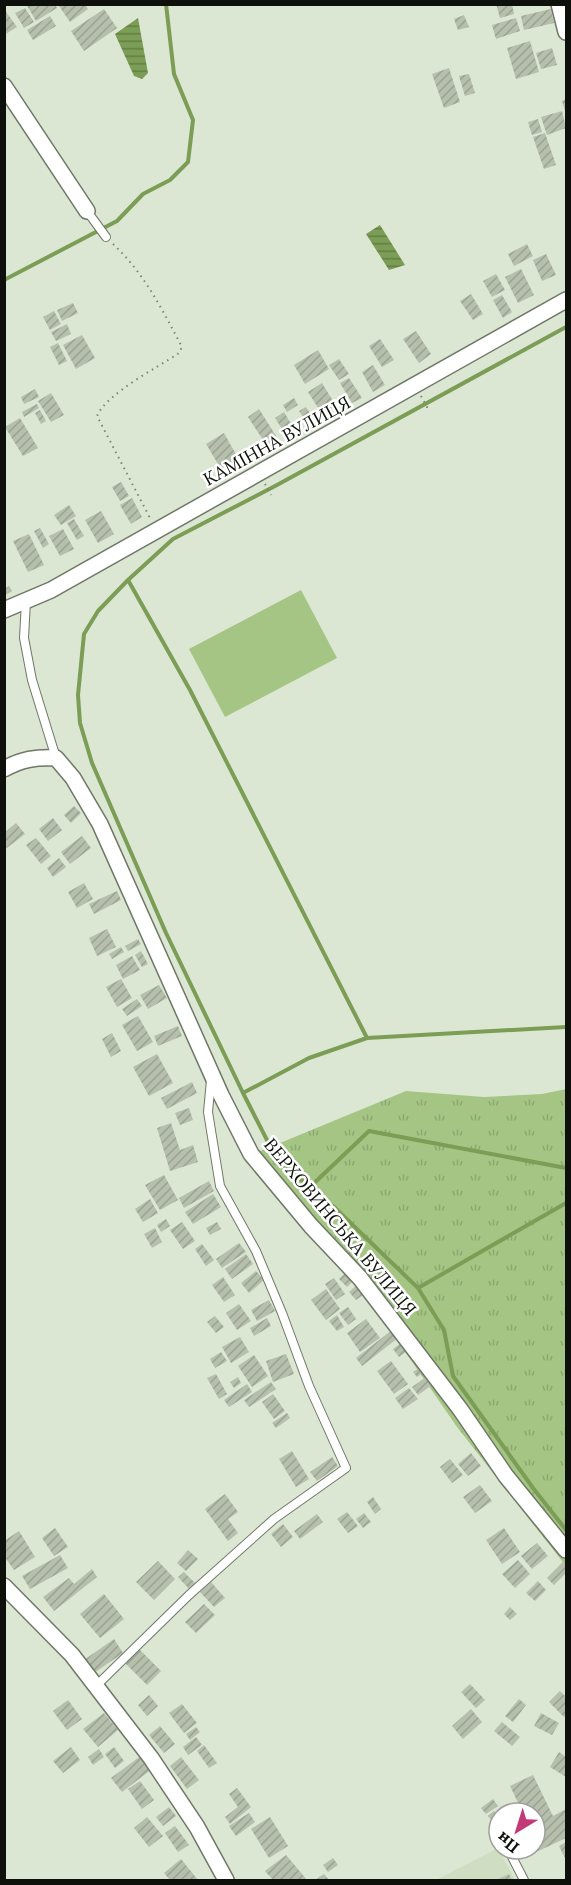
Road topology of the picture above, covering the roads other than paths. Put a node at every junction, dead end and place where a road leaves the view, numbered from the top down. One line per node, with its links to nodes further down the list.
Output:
1 (559, 4): 2 (street)
2 (567, 32)
3 (4, 86): 4 (street)
4 (87, 211): 5 (lane)
5 (106, 237)
6 (567, 300): 7 (street, КАМІННА ВУЛИЦЯ)
7 (26, 601): 8 (street, КАМІННА ВУЛИЦЯ); 9 (lane)
8 (4, 610)
9 (56, 758): 10 (street); 11 (street, ВЕРХОВИНСЬКА ВУЛИЦЯ)
10 (4, 769)
11 (212, 1073): 12 (street, ВЕРХОВИНСЬКА ВУЛИЦЯ); 14 (lane)
12 (567, 1550)
13 (4, 1586): 14 (street)
14 (96, 1686): 16 (street)
15 (514, 1861): 17 (lane)
16 (226, 1881)
17 (524, 1881)

